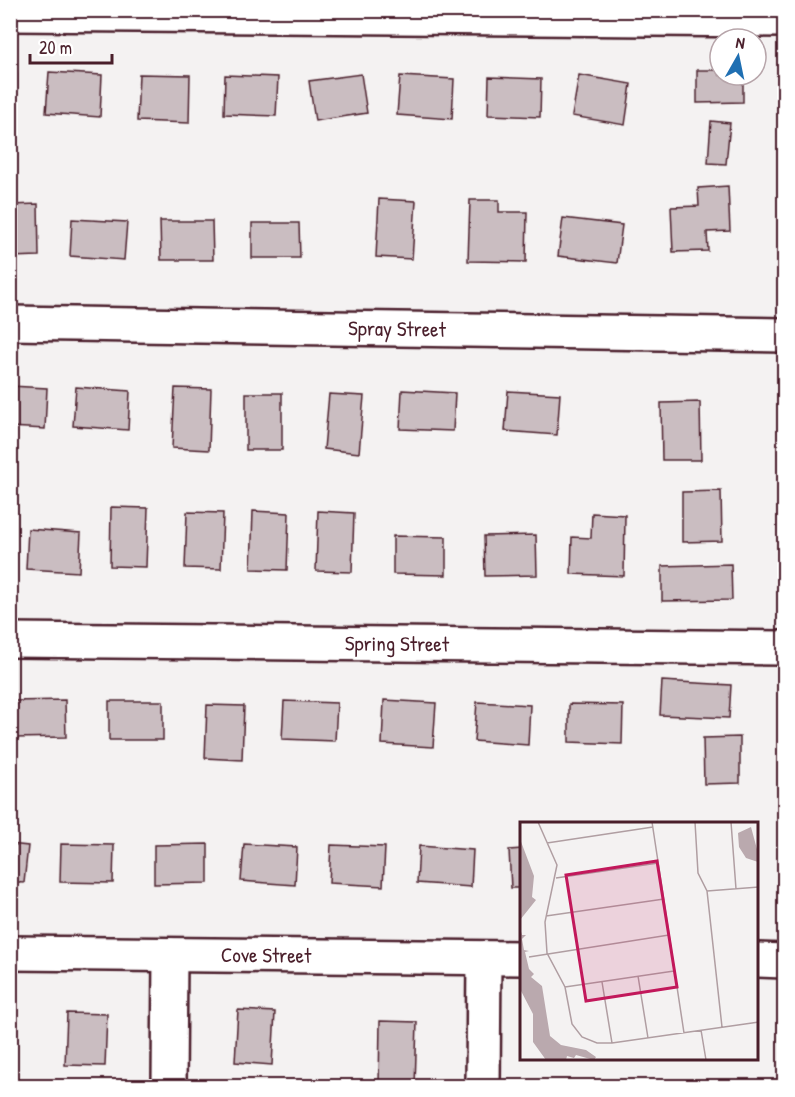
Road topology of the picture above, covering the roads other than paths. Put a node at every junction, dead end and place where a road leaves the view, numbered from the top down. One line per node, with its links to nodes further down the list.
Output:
1 (10, 14): 2 (street)
2 (784, 20)
3 (10, 323): 4 (street, Spray Street)
4 (784, 335)
5 (10, 640): 6 (street, Spring Street)
6 (784, 648)
7 (10, 953): 8 (street, Cove Street)
8 (170, 955): 9 (street, Cove Street); 13 (street)
9 (484, 958): 10 (street, Cove Street); 14 (street)
10 (520, 958)
11 (759, 960): 12 (street)
12 (784, 961)
13 (169, 1086)
14 (483, 1086)

